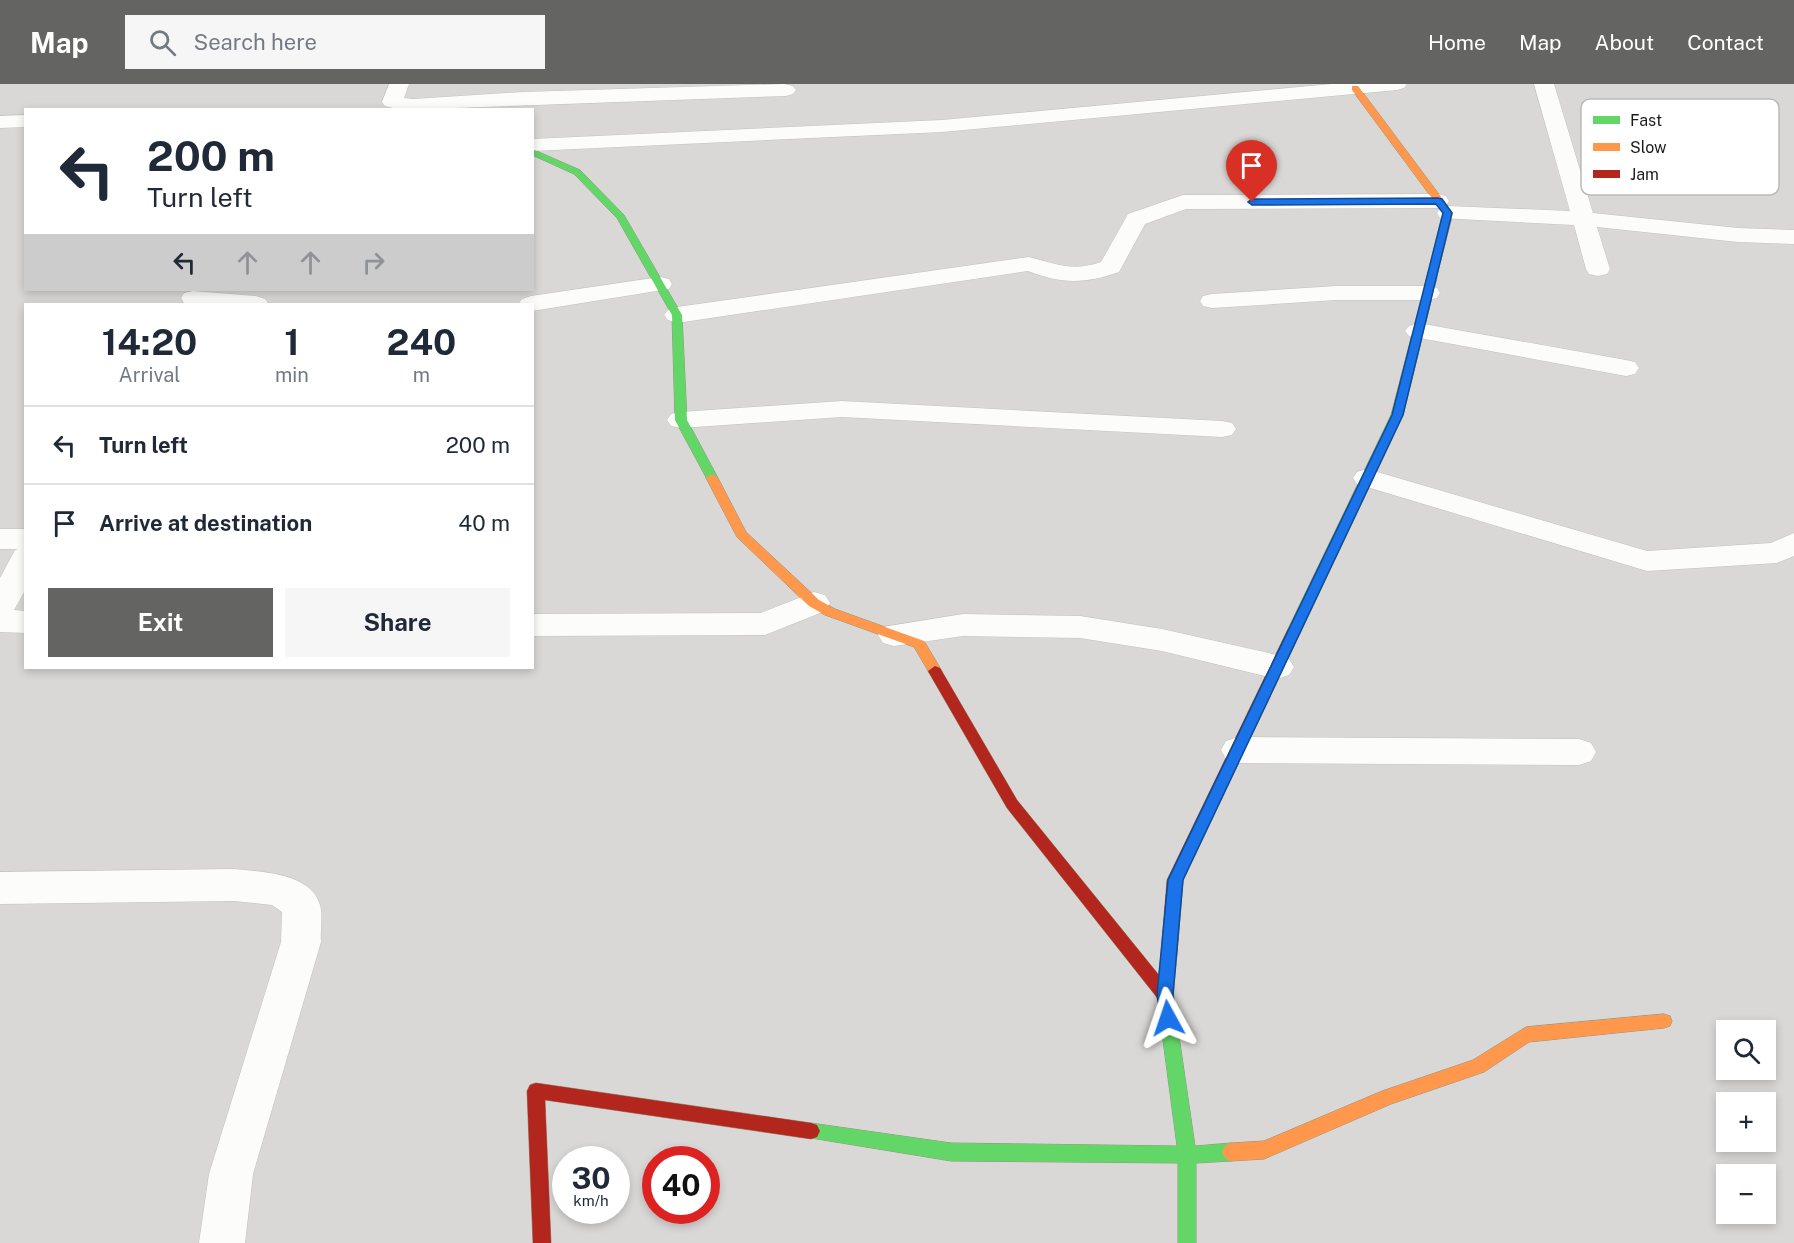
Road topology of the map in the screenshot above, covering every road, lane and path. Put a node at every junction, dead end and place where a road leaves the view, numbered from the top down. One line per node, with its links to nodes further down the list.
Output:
1 (399, 84): 6 (street)
2 (1396, 84): 4 (street)
3 (1544, 84): 14 (street)
4 (1355, 88): 8 (street); 13 (street)
5 (786, 90): 6 (street)
6 (525, 91)
7 (1120, 92): 8 (street)
8 (1134, 109): 11 (street)
9 (24, 121): 10 (street)
10 (0, 122)
11 (534, 145)
12 (534, 153): 17 (street)
13 (1443, 207): 14 (street); 18 (street); 23 (street)
14 (1585, 219): 15 (street); 16 (street)
15 (1794, 237)
16 (1598, 269)
17 (660, 284): 22 (street); 23 (street)
18 (1428, 293): 20 (street); 24 (street)
19 (193, 298): 21 (street)
20 (1212, 301)
21 (246, 303)
22 (534, 304)
23 (677, 315): 26 (street)
24 (1418, 331): 25 (street); 28 (street)
25 (1626, 368)
26 (681, 420): 27 (street); 33 (street)
27 (1222, 429)
28 (1367, 478): 31 (street); 39 (street)
29 (0, 539): 30 (street)
30 (24, 539)
31 (1794, 543)
32 (24, 562): 34 (street)
33 (814, 603): 37 (street); 38 (street)
34 (0, 608)
35 (0, 621): 36 (street)
36 (24, 622)
37 (534, 625)
38 (894, 635): 39 (street); 43 (street)
39 (1277, 667): 40 (street)
40 (1238, 750): 41 (street); 43 (street)
41 (1579, 752)
42 (0, 888): 46 (street)
43 (1165, 995): 45 (street)
44 (1664, 1021): 45 (street)
45 (1187, 1155): 47 (street); 48 (street)
46 (222, 1243)
47 (542, 1243)
48 (1187, 1243)

